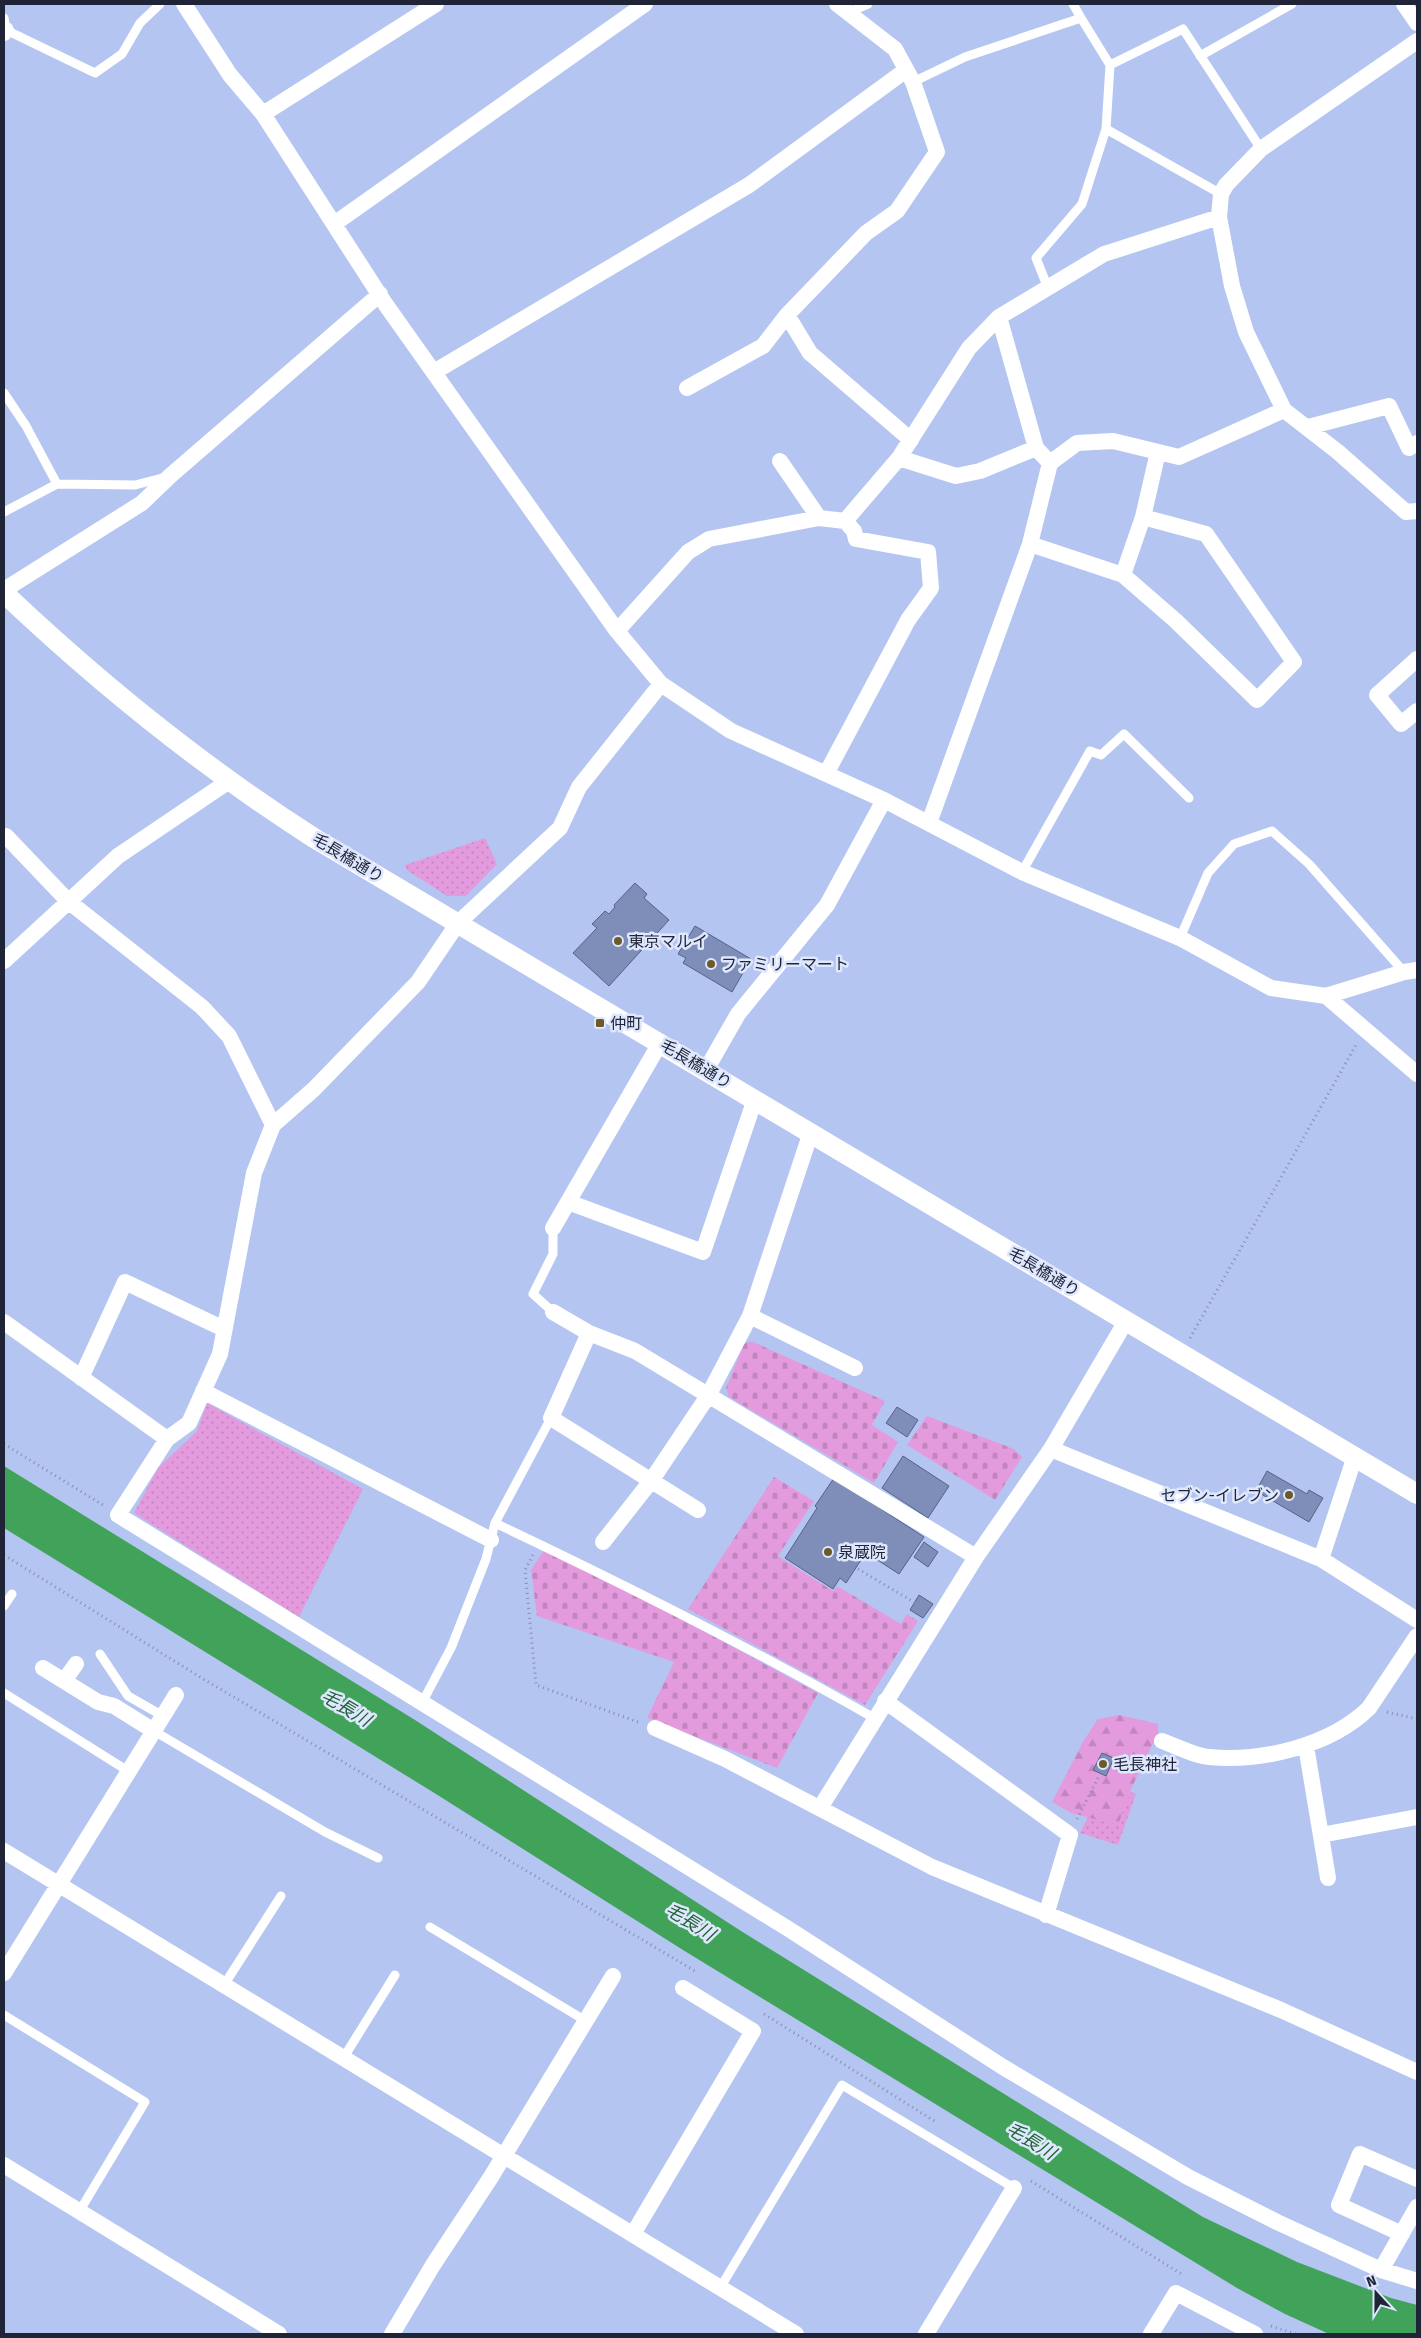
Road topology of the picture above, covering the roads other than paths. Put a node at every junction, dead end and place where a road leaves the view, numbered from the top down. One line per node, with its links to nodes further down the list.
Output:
1 (160, 4): 12 (lane)
2 (184, 4): 17 (street)
3 (436, 4): 17 (street)
4 (645, 4): 22 (street)
5 (868, 4): 9 (lane)
6 (1073, 4): 10 (lane)
7 (1292, 4): 14 (lane)
8 (1404, 4): 11 (street)
9 (842, 9): 16 (street)
10 (1081, 18): 15 (lane); 16 (lane)
11 (1417, 23)
12 (5, 27)
13 (1417, 41): 19 (street)
14 (1200, 56): 15 (lane); 19 (lane)
15 (1110, 64): 18 (lane)
16 (910, 76): 25 (street); 27 (street)
17 (263, 114): 22 (street)
18 (1106, 129): 20 (lane); 23 (lane)
19 (1261, 149): 20 (street)
20 (1221, 194): 21 (street)
21 (1219, 217): 23 (street); 30 (street)
22 (334, 224): 24 (street)
23 (1048, 288): 26 (street)
24 (380, 294): 27 (street); 39 (street)
25 (787, 315): 28 (street); 32 (street)
26 (999, 316): 32 (street); 34 (street)
27 (434, 372): 49 (street)
28 (687, 388)
29 (4, 393): 40 (lane)
30 (1284, 410): 31 (street); 35 (street)
31 (1308, 427): 33 (street); 41 (street)
32 (911, 440): 36 (street)
33 (1417, 443)
34 (1036, 448): 36 (street); 38 (street)
35 (1158, 452): 38 (street); 43 (street)
36 (899, 458): 45 (street)
37 (780, 460): 44 (street)
38 (1050, 463): 46 (street)
39 (170, 476): 40 (lane); 48 (street)
40 (57, 484): 42 (lane)
41 (1417, 511)
42 (4, 512)
43 (1143, 517): 47 (street); 47 (street)
44 (819, 518): 45 (street); 49 (street)
45 (845, 521): 53 (street)
46 (1030, 544): 47 (street); 57 (street)
47 (1123, 575)
48 (4, 592): 54 (street, 毛長橋通り)
49 (617, 631): 51 (street)
50 (1417, 659): 52 (street)
51 (661, 684): 53 (street); 61 (street)
52 (1417, 710)
53 (826, 774): 56 (street)
54 (229, 781): 60 (street); 61 (street, 毛長橋通り)
55 (1189, 798): 59 (lane)
56 (884, 800): 57 (street); 67 (street)
57 (929, 823): 59 (street)
58 (5, 837): 60 (street)
59 (1022, 872): 62 (street)
60 (68, 901): 63 (street); 70 (street)
61 (458, 923): 66 (street, 毛長橋通り); 70 (street)
62 (1180, 938): 64 (lane); 65 (street)
63 (4, 961)
64 (1411, 971): 65 (street)
65 (1326, 996): 68 (street)
66 (660, 1043): 67 (street, 毛長橋通り); 72 (street)
67 (706, 1070): 69 (street, 毛長橋通り)
68 (1417, 1074)
69 (755, 1099): 71 (street, 毛長橋通り); 72 (street)
70 (273, 1125): 78 (street)
71 (811, 1132): 75 (street); 76 (street, 毛長橋通り)
72 (568, 1202): 73 (street)
73 (553, 1228): 74 (lane)
74 (553, 1312): 79 (street)
75 (750, 1316): 80 (street); 83 (street)
76 (1126, 1321): 86 (street); 87 (street, 毛長橋通り)
77 (4, 1322): 81 (street)
78 (224, 1329): 81 (street); 82 (street)
79 (589, 1333): 83 (street); 84 (street)
80 (855, 1368)
81 (81, 1378): 85 (street)
82 (203, 1391): 85 (street); 92 (street)
83 (708, 1396): 88 (street); 94 (street)
84 (551, 1418): 88 (street); 91 (lane)
85 (167, 1439): 107 (street)
86 (1051, 1449): 94 (street); 95 (street)
87 (1355, 1456): 89 (street, 毛長橋通り); 95 (street)
88 (650, 1481): 90 (street); 93 (street)
89 (1417, 1494)
90 (698, 1510)
91 (495, 1523): 92 (lane); 109 (lane)
92 (491, 1540): 107 (lane)
93 (604, 1542)
94 (976, 1557): 106 (street)
95 (1321, 1560): 98 (street)
96 (12, 1594): 97 (lane)
97 (4, 1606)
98 (1417, 1620)
99 (1417, 1636): 113 (street)
100 (100, 1654): 108 (lane)
101 (76, 1664): 103 (street)
102 (43, 1668): 103 (street)
103 (64, 1681): 111 (street)
104 (4, 1693): 114 (lane)
105 (176, 1695): 108 (street)
106 (886, 1701): 109 (street); 123 (street)
107 (423, 1702): 142 (street)
108 (163, 1716): 111 (street)
109 (874, 1718): 115 (street)
110 (656, 1728): 115 (street)
111 (154, 1731): 114 (street); 119 (lane)
112 (1162, 1741): 113 (street)
113 (1306, 1746): 117 (street)
114 (128, 1771): 121 (street)
115 (820, 1808): 123 (street)
116 (1417, 1816): 117 (street)
117 (1321, 1835): 120 (street)
118 (4, 1851): 121 (street)
119 (378, 1858)
120 (1328, 1878)
121 (59, 1885): 125 (street); 128 (street)
122 (281, 1896): 128 (lane)
123 (1046, 1915): 133 (street)
124 (430, 1927): 131 (lane)
125 (4, 1973)
126 (395, 1975): 132 (lane)
127 (613, 1976): 131 (street)
128 (224, 1985): 132 (street)
129 (683, 1988): 140 (street)
130 (4, 2015): 139 (lane)
131 (586, 2022): 134 (street)
132 (344, 2057): 134 (street)
133 (1417, 2072)
134 (504, 2155): 140 (street); 146 (street)
135 (4, 2165): 139 (street)
136 (1417, 2179): 141 (street)
137 (1018, 2182): 144 (lane); 148 (street)
138 (1417, 2207): 141 (street)
139 (79, 2212): 145 (street)
140 (633, 2234): 144 (street)
141 (1402, 2234): 142 (street)
142 (1381, 2270): 143 (street)
143 (1417, 2281)
144 (720, 2288): 147 (street)
145 (279, 2334)
146 (392, 2334)
147 (796, 2334)
148 (926, 2334)
149 (1151, 2334): 150 (street)
150 (1254, 2334)

